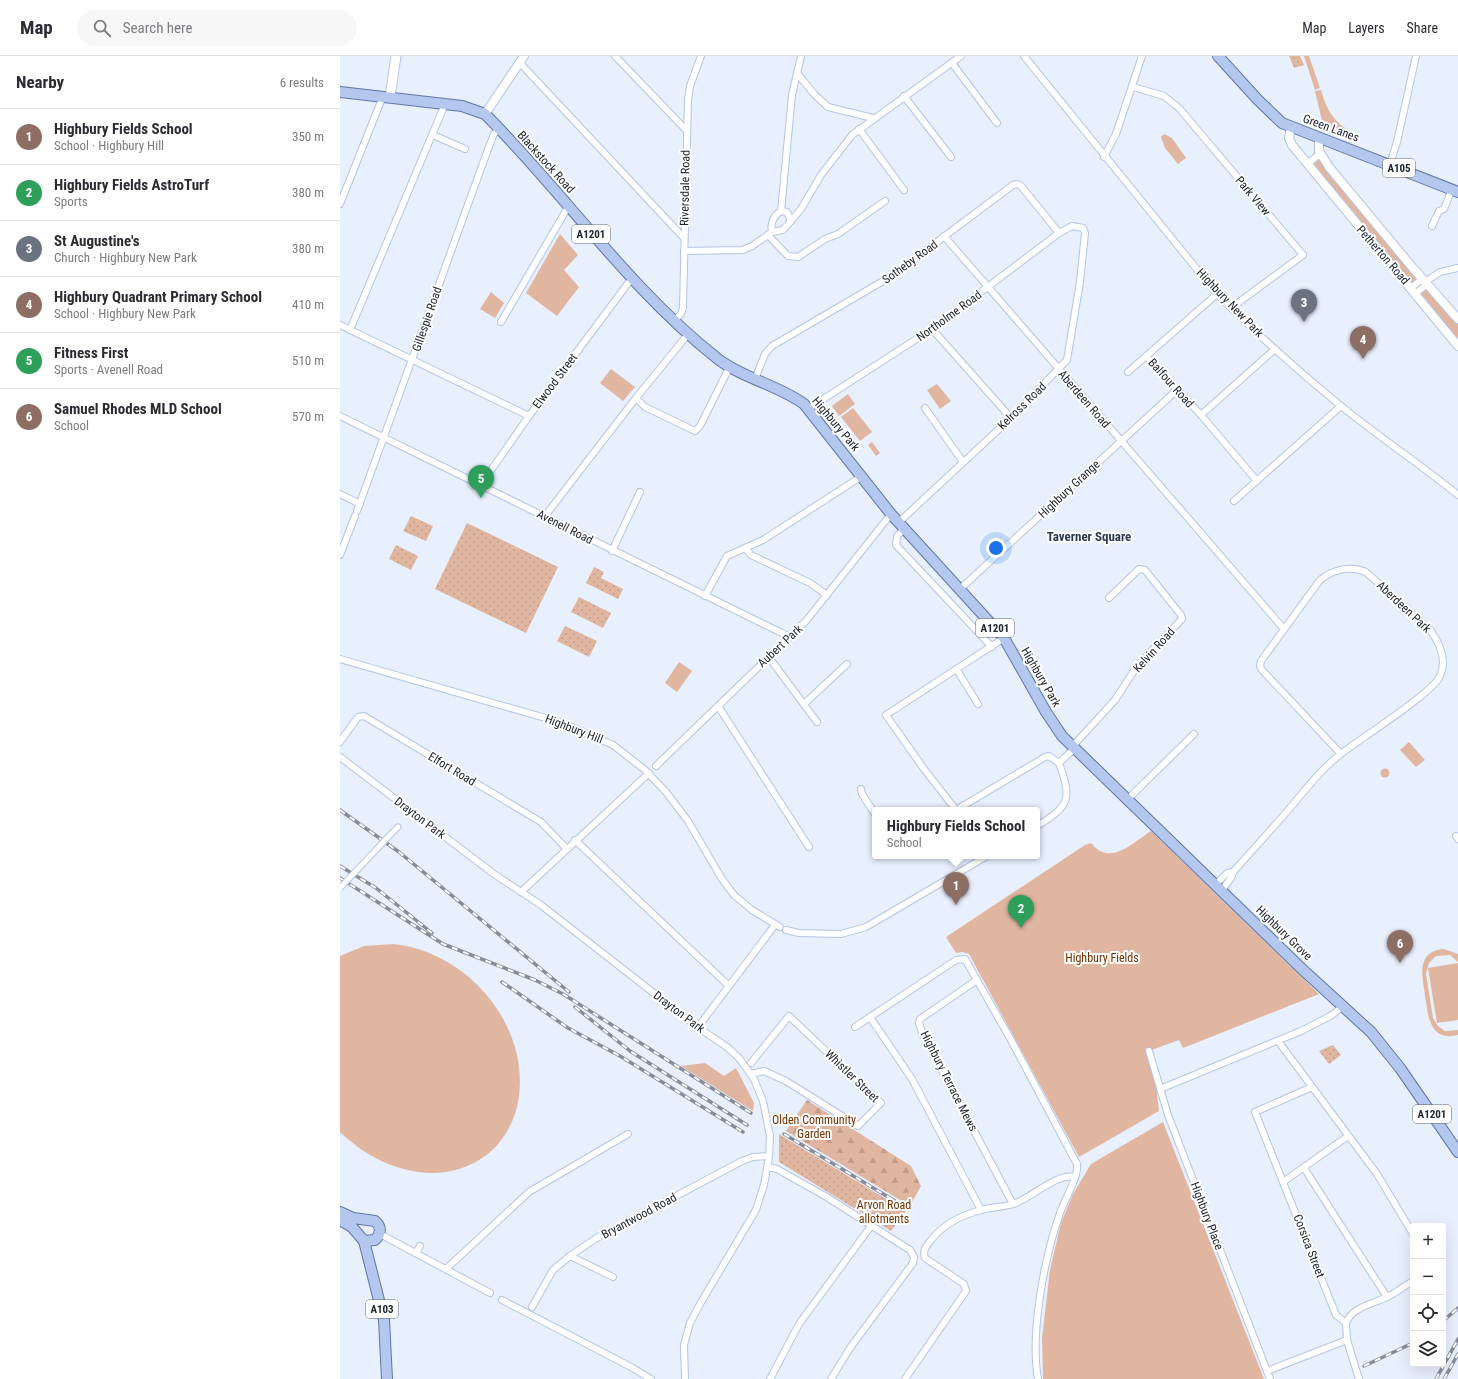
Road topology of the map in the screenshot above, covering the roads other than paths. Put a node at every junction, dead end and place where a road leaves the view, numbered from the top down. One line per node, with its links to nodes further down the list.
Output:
1 (396, 56): 16 (main road)
2 (615, 56): 24 (street)
3 (701, 56): 24 (street, Riversdale Road)
4 (801, 56): 12 (street)
5 (961, 56): 11 (street)
6 (1024, 56): 30 (street, Highbury New Park)
7 (1142, 56): 13 (street)
8 (1218, 56): 21 (main road, Green Lanes / A105)
9 (1416, 56): 32 (street)
10 (522, 60): 18 (street); 45 (street)
11 (952, 63): 15 (street); 20 (street)
12 (797, 73): 19 (street); 38 (street)
13 (1132, 87): 30 (street); 53 (street, Park View)
14 (340, 92): 16 (main road, Blackstock Road / A1201)
15 (904, 96): 19 (street); 29 (street)
16 (386, 97): 17 (main road, Blackstock Road / A1201); 36 (street)
17 (445, 104): 18 (main road, Blackstock Road / A1201); 25 (street)
18 (485, 114): 22 (main road, Blackstock Road / A1201)
19 (873, 118): 23 (street)
20 (997, 123)
21 (1291, 127): 26 (main road, Green Lanes / A105); 31 (street, Petherton Road)
22 (499, 129): 37 (main road, Blackstock Road / A1201); 64 (street, Gillespie Road)
23 (859, 129): 33 (street); 39 (street)
24 (687, 131): 45 (street, Riversdale Road)
25 (433, 135): 27 (street); 59 (street)
26 (1319, 137): 28 (street); 32 (main road, Green Lanes / A105)
27 (465, 149)
28 (1320, 154): 31 (street); 49 (street, Petherton Road)
29 (951, 157)
30 (1104, 157): 52 (street, Highbury New Park)
31 (1307, 164): 51 (street, Petherton Road)
32 (1390, 164): 34 (main road, Green Lanes / A105)
33 (904, 190)
34 (1455, 190): 40 (street)
35 (885, 201): 41 (street)
36 (340, 204)
37 (568, 207): 48 (main road, Blackstock Road / A1201); 56 (street)
38 (781, 211): 39 (street); 41 (street)
39 (791, 221): 41 (street)
40 (1432, 226)
41 (770, 233): 46 (street)
42 (1085, 233): 43 (street, Northolme Road); 66 (street, Kelross Road)
43 (1059, 234): 44 (street, Sotheby Road); 50 (street, Northolme Road)
44 (944, 236): 50 (street, Aberdeen Road); 68 (street, Sotheby Road)
45 (684, 238): 46 (street, Riversdale Road)
46 (684, 250): 55 (street, Riversdale Road)
47 (1458, 268): 49 (street)
48 (632, 278): 55 (main road, Blackstock Road / A1201); 76 (street, Elwood Street)
49 (1425, 282): 51 (street); 54 (street, Petherton Road)
50 (987, 288): 58 (street, Northolme Road); 66 (street, Aberdeen Road)
51 (1413, 291): 61 (street, Petherton Road)
52 (1217, 294): 53 (street, Highbury New Park); 63 (street, Balfour Road)
53 (1231, 308): 62 (street, Highbury New Park)
54 (1458, 319)
55 (676, 320): 60 (main road, Blackstock Road / A1201)
56 (501, 322)
57 (340, 325): 59 (street)
58 (932, 329): 73 (street, Northolme Road); 77 (street)
59 (350, 330): 64 (street)
60 (689, 333): 65 (main road, Highbury Park / A1201); 70 (street)
61 (1458, 346)
62 (1275, 349): 71 (street, Highbury New Park); 74 (street)
63 (1146, 356): 67 (street); 69 (street, Balfour Road)
64 (413, 360): 76 (street); 78 (street, Gillespie Road)
65 (730, 366): 68 (main road, Highbury Park / A1201); 70 (street)
66 (1059, 370): 77 (street, Kelross Road); 79 (street, Aberdeen Road)
67 (1128, 372)
68 (755, 379): 73 (main road, Highbury Park / A1201)
69 (1177, 390): 74 (street, Balfour Road); 79 (street, Highbury Grange)
70 (636, 398): 90 (street)
71 (1341, 406): 82 (street); 86 (street, Highbury New Park)
72 (925, 408): 80 (street)
73 (808, 409): 81 (main road, Highbury Park / A1201)
74 (1201, 415): 82 (street, Balfour Road)
75 (340, 416): 78 (street, Avenell Road)
76 (529, 416): 83 (street, Elwood Street)
77 (1011, 418): 80 (street, Kelross Road)
78 (384, 438): 83 (street, Avenell Road); 88 (street, Gillespie Road)
79 (1121, 441): 95 (street, Highbury Grange); 99 (street, Aberdeen Road)
80 (963, 462): 91 (street, Kelross Road)
81 (862, 476): 89 (main road, Highbury Park / A1201); 92 (street)
82 (1257, 480): 87 (street)
83 (480, 486): 90 (street, Avenell Road)
84 (640, 492): 93 (street)
85 (340, 494): 88 (street)
86 (1458, 495)
87 (1234, 501)
88 (360, 504): 94 (street, Gillespie Road)
89 (891, 514): 91 (main road, Highbury Park / A1201); 96 (street, Aubert Park)
90 (545, 516): 93 (street, Avenell Road)
91 (902, 525): 95 (main road, Highbury Park / A1201); 102 (street)
92 (745, 548): 96 (street); 97 (street)
93 (612, 551): 97 (street, Avenell Road)
94 (340, 555)
95 (960, 589): 101 (main road, Highbury Park / A1201)
96 (827, 595): 100 (street, Aubert Park)
97 (705, 596): 100 (street, Avenell Road)
98 (1109, 598): 113 (street, Kelvin Road)
99 (1284, 629): 114 (street, Aberdeen Park); 114 (street, Aberdeen Park)
100 (790, 637): 103 (street, Aubert Park)
101 (1004, 638): 102 (street); 113 (main road, Highbury Park / A1201)
102 (992, 647): 106 (street)
103 (768, 656): 107 (street); 109 (street, Aubert Park)
104 (340, 660): 118 (street, Highbury Hill)
105 (847, 664): 107 (street)
106 (957, 670): 108 (street); 121 (street)
107 (804, 704): 110 (street)
108 (978, 704)
109 (718, 706): 117 (street, Aubert Park); 127 (street)
110 (817, 722)
111 (1194, 734): 120 (street)
112 (340, 742): 128 (street, Elfort Road)
113 (1073, 748): 116 (street); 120 (main road, Highbury Grove / A1201)
114 (1341, 754): 131 (street, Aberdeen Park)
115 (340, 757): 132 (street, Drayton Park)
116 (1059, 763): 122 (street); 124 (street)
117 (656, 766)
118 (648, 773): 126 (street); 133 (street, Highbury Hill)
119 (861, 790): 123 (street)
120 (1128, 800): 131 (main road, Highbury Grove / A1201)
121 (954, 807)
122 (961, 807)
123 (872, 809)
124 (1040, 824)
125 (398, 827): 130 (street, bridge)
126 (574, 840): 128 (street); 135 (street)
127 (809, 847)
128 (566, 848): 132 (street)
129 (982, 859): 133 (street, Highbury Hill)
130 (340, 888)
131 (1218, 888): 136 (main road, Highbury Grove / A1201)
132 (521, 892): 138 (street, Drayton Park)
133 (780, 927): 135 (street)
134 (977, 980): 137 (street); 152 (street); 154 (street, Highbury Terrace Mews)
135 (729, 986): 138 (street)
136 (1343, 1006): 140 (street); 148 (main road, Highbury Grove / A1201)
137 (870, 1017): 139 (street); 155 (street)
138 (698, 1027): 143 (street, Drayton Park)
139 (855, 1027)
140 (1278, 1041): 144 (street); 145 (street)
141 (1149, 1051): 145 (street, Highbury Place)
142 (751, 1063): 143 (street, Whistler Street)
143 (752, 1074): 149 (street, Drayton Park)
144 (1312, 1087): 147 (street); 153 (street, Corsica Street)
145 (1160, 1088): 176 (street, Highbury Place)
146 (628, 1134): 167 (street)
147 (1348, 1136): 151 (street); 160 (street)
148 (1458, 1152)
149 (769, 1156): 150 (street, Drayton Park); 166 (street, Bryantwood Road)
150 (768, 1167): 159 (street); 179 (street, Drayton Park)
151 (1304, 1168): 153 (street); 171 (street)
152 (1075, 1177): 154 (street); 183 (street)
153 (1283, 1182): 174 (street, Corsica Street)
154 (1014, 1204): 155 (street)
155 (981, 1210): 182 (street)
156 (340, 1212): 157 (main road)
157 (365, 1219): 161 (main road); 162 (main road)
158 (340, 1220): 161 (main road)
159 (871, 1226): 180 (street); 181 (street)
160 (1410, 1229)
161 (357, 1234): 163 (main road)
162 (380, 1234): 163 (main road); 165 (street)
163 (364, 1241): 177 (main road, A103)
164 (420, 1246): 165 (street)
165 (416, 1253): 167 (street)
166 (570, 1256): 168 (street); 173 (street, Bryantwood Road)
167 (446, 1269): 170 (street)
168 (613, 1277)
169 (1410, 1283): 171 (street)
170 (490, 1293)
171 (1387, 1297): 174 (street)
172 (502, 1300): 178 (street)
173 (532, 1307)
174 (1346, 1323): 175 (street)
175 (1347, 1340): 176 (street); 185 (street)
176 (1267, 1371): 184 (street, Highbury Place)
177 (387, 1379)
178 (651, 1379)
179 (684, 1379)
180 (770, 1379)
181 (831, 1379)
182 (905, 1379)
183 (1038, 1379)
184 (1270, 1379)
185 (1359, 1379)

